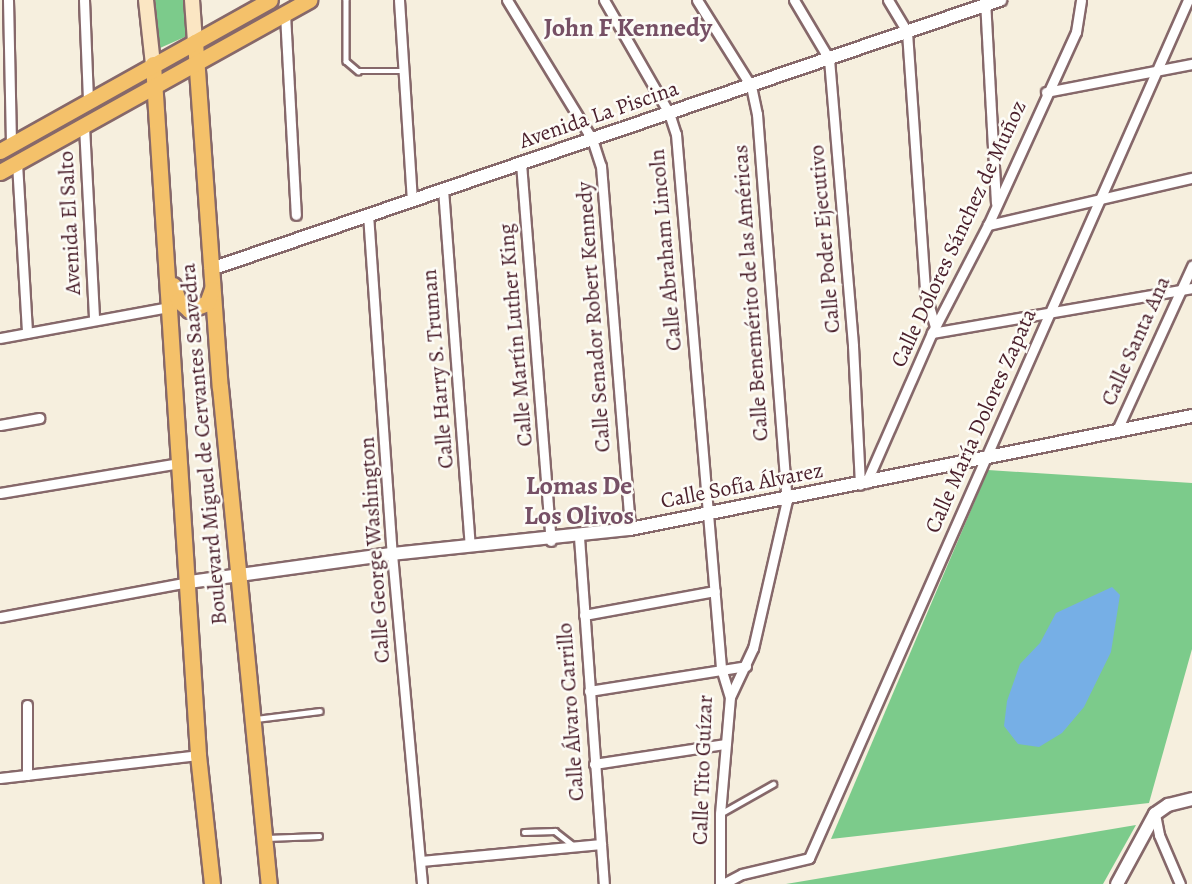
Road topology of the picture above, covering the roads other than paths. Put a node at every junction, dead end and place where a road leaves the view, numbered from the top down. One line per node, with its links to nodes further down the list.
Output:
1 (8, 0): 20 (street)
2 (84, 0): 30 (street)
3 (146, 0): 22 (main road, Boulevard Miguel de Cervantes Saavedra)
4 (192, 0): 19 (main road, Boulevard Miguel de Cervantes Saavedra)
5 (270, 0): 19 (main road)
6 (309, 0): 17 (main road)
7 (346, 0): 25 (lane)
8 (399, 0): 25 (street)
9 (507, 0): 33 (street, Calle Senador Robert Kennedy)
10 (604, 0): 31 (street, Calle Abraham Lincoln)
11 (697, 0): 27 (street, Calle Benemérito de las Américas)
12 (795, 0): 21 (street, Calle Poder Ejecutivo)
13 (888, 0): 18 (street)
14 (1081, 0): 29 (street, Calle Dolores Sánchez de Muñoz)
15 (1188, 0): 26 (street, Calle María Dolores Zapata)
16 (991, 1): 18 (street, Avenida La Piscina); 42 (street)
17 (285, 14): 23 (main road); 44 (street)
18 (907, 32): 21 (street, Avenida La Piscina); 55 (street)
19 (195, 42): 22 (main road); 23 (main road, Boulevard Miguel de Cervantes Saavedra)
20 (5, 59): 34 (street)
21 (829, 59): 27 (street, Avenida La Piscina); 64 (street, Calle Poder Ejecutivo)
22 (153, 64): 28 (main road, Boulevard Miguel de Cervantes Saavedra); 30 (main road)
23 (197, 64): 28 (main road); 48 (main road, Boulevard Miguel de Cervantes Saavedra)
24 (1192, 64): 26 (street)
25 (404, 71): 41 (street)
26 (1159, 72): 29 (street); 40 (street, Calle María Dolores Zapata)
27 (751, 86): 31 (street, Avenida La Piscina); 66 (street, Calle Benemérito de las Américas)
28 (154, 87): 32 (main road); 47 (main road, Boulevard Miguel de Cervantes Saavedra)
29 (1046, 92): 42 (street, Calle Dolores Sánchez de Muñoz)
30 (88, 101): 34 (main road)
31 (669, 113): 33 (street, Avenida La Piscina); 67 (street, Calle Abraham Lincoln)
32 (84, 126): 35 (main road); 54 (street, Avenida El Salto)
33 (592, 139): 36 (street, Avenida La Piscina); 68 (street, Calle Senador Robert Kennedy)
34 (6, 148)
35 (17, 163): 37 (main road); 56 (street)
36 (521, 163): 39 (street, Avenida La Piscina); 70 (street, Calle Martín Luther King)
37 (0, 172)
38 (1192, 178): 40 (street)
39 (443, 189): 41 (street, Avenida La Piscina); 71 (street, Calle Harry S. Truman)
40 (1102, 198): 45 (street); 53 (street, Calle María Dolores Zapata)
41 (412, 199): 43 (street, Avenida La Piscina)
42 (996, 206): 45 (street, Calle Dolores Sánchez de Muñoz)
43 (368, 214): 48 (street, Avenida La Piscina); 72 (street, Calle George Washington)
44 (296, 215)
45 (988, 225): 55 (street, Calle Dolores Sánchez de Muñoz)
46 (1192, 266): 51 (street, Calle Santa Ana)
47 (167, 268): 50 (main road); 52 (main road, Boulevard Miguel de Cervantes Saavedra)
48 (211, 269): 50 (main road, Boulevard Miguel de Cervantes Saavedra)
49 (1192, 288): 51 (street)
50 (212, 289): 73 (main road, Boulevard Miguel de Cervantes Saavedra)
51 (1181, 290): 53 (street); 61 (street, Calle Santa Ana)
52 (169, 307): 54 (street); 63 (main road, Boulevard Miguel de Cervantes Saavedra)
53 (1052, 314): 55 (street); 62 (street, Calle María Dolores Zapata)
54 (94, 319): 56 (street)
55 (934, 330): 64 (street, Calle Dolores Sánchez de Muñoz)
56 (27, 333): 57 (street)
57 (0, 338)
58 (1192, 416): 61 (street, Calle Sofía Álvarez)
59 (39, 418): 60 (street)
60 (0, 425)
61 (1116, 432): 62 (street, Calle Sofía Álvarez)
62 (984, 459): 64 (street, Calle Sofía Álvarez); 104 (street, Calle María Dolores Zapata)
63 (180, 463): 65 (street); 74 (main road, Boulevard Miguel de Cervantes Saavedra)
64 (863, 484): 66 (street, Calle Sofía Álvarez)
65 (0, 493)
66 (787, 500): 67 (street, Calle Sofía Álvarez); 78 (street, Calle Benemérito de las Américas)
67 (708, 514): 68 (street, Calle Sofía Álvarez); 75 (street, Calle Tito Guízar)
68 (630, 529): 69 (street, Calle Sofía Álvarez)
69 (579, 537): 70 (street, Calle Sofía Álvarez); 76 (street, Calle Álvaro Carrillo)
70 (551, 540): 71 (street, Calle Sofía Álvarez)
71 (470, 546): 72 (street, Calle Sofía Álvarez)
72 (392, 554): 73 (street, Calle Sofía Álvarez); 99 (street, Calle George Washington)
73 (237, 575): 74 (street, Calle Sofía Álvarez); 84 (main road, Boulevard Miguel de Cervantes Saavedra)
74 (189, 582): 77 (street); 86 (main road, Boulevard Miguel de Cervantes Saavedra)
75 (715, 591): 76 (street); 79 (street, Calle Tito Guízar)
76 (584, 615): 80 (street, Calle Álvaro Carrillo)
77 (0, 617)
78 (746, 666): 79 (street); 81 (street, Calle Benemérito de las Américas)
79 (721, 668): 80 (street); 81 (street, Calle Tito Guízar)
80 (589, 691): 87 (street, Calle Álvaro Carrillo)
81 (729, 697): 85 (street, Calle Tito Guízar)
82 (27, 705): 88 (street)
83 (320, 711): 84 (lane)
84 (250, 720): 96 (main road, Boulevard Miguel de Cervantes Saavedra)
85 (725, 744): 87 (street); 92 (street, Calle Tito Guízar)
86 (198, 755): 88 (street); 100 (main road, Boulevard Miguel de Cervantes Saavedra)
87 (594, 764): 97 (street, Calle Álvaro Carrillo)
88 (27, 775): 89 (street)
89 (0, 778)
90 (773, 784): 92 (lane)
91 (1192, 799): 93 (street)
92 (720, 814): 104 (street, Calle Tito Guízar)
93 (1155, 814): 105 (street); 106 (street)
94 (524, 832): 98 (lane)
95 (319, 836): 96 (lane)
96 (264, 838): 101 (main road, Boulevard Miguel de Cervantes Saavedra)
97 (601, 844): 98 (street); 103 (street, Calle Álvaro Carrillo)
98 (575, 847): 99 (street)
99 (421, 861): 102 (street, Calle George Washington)
100 (212, 884)
101 (269, 884)
102 (422, 884)
103 (604, 884)
104 (722, 884)
105 (1117, 884)
106 (1180, 884)

